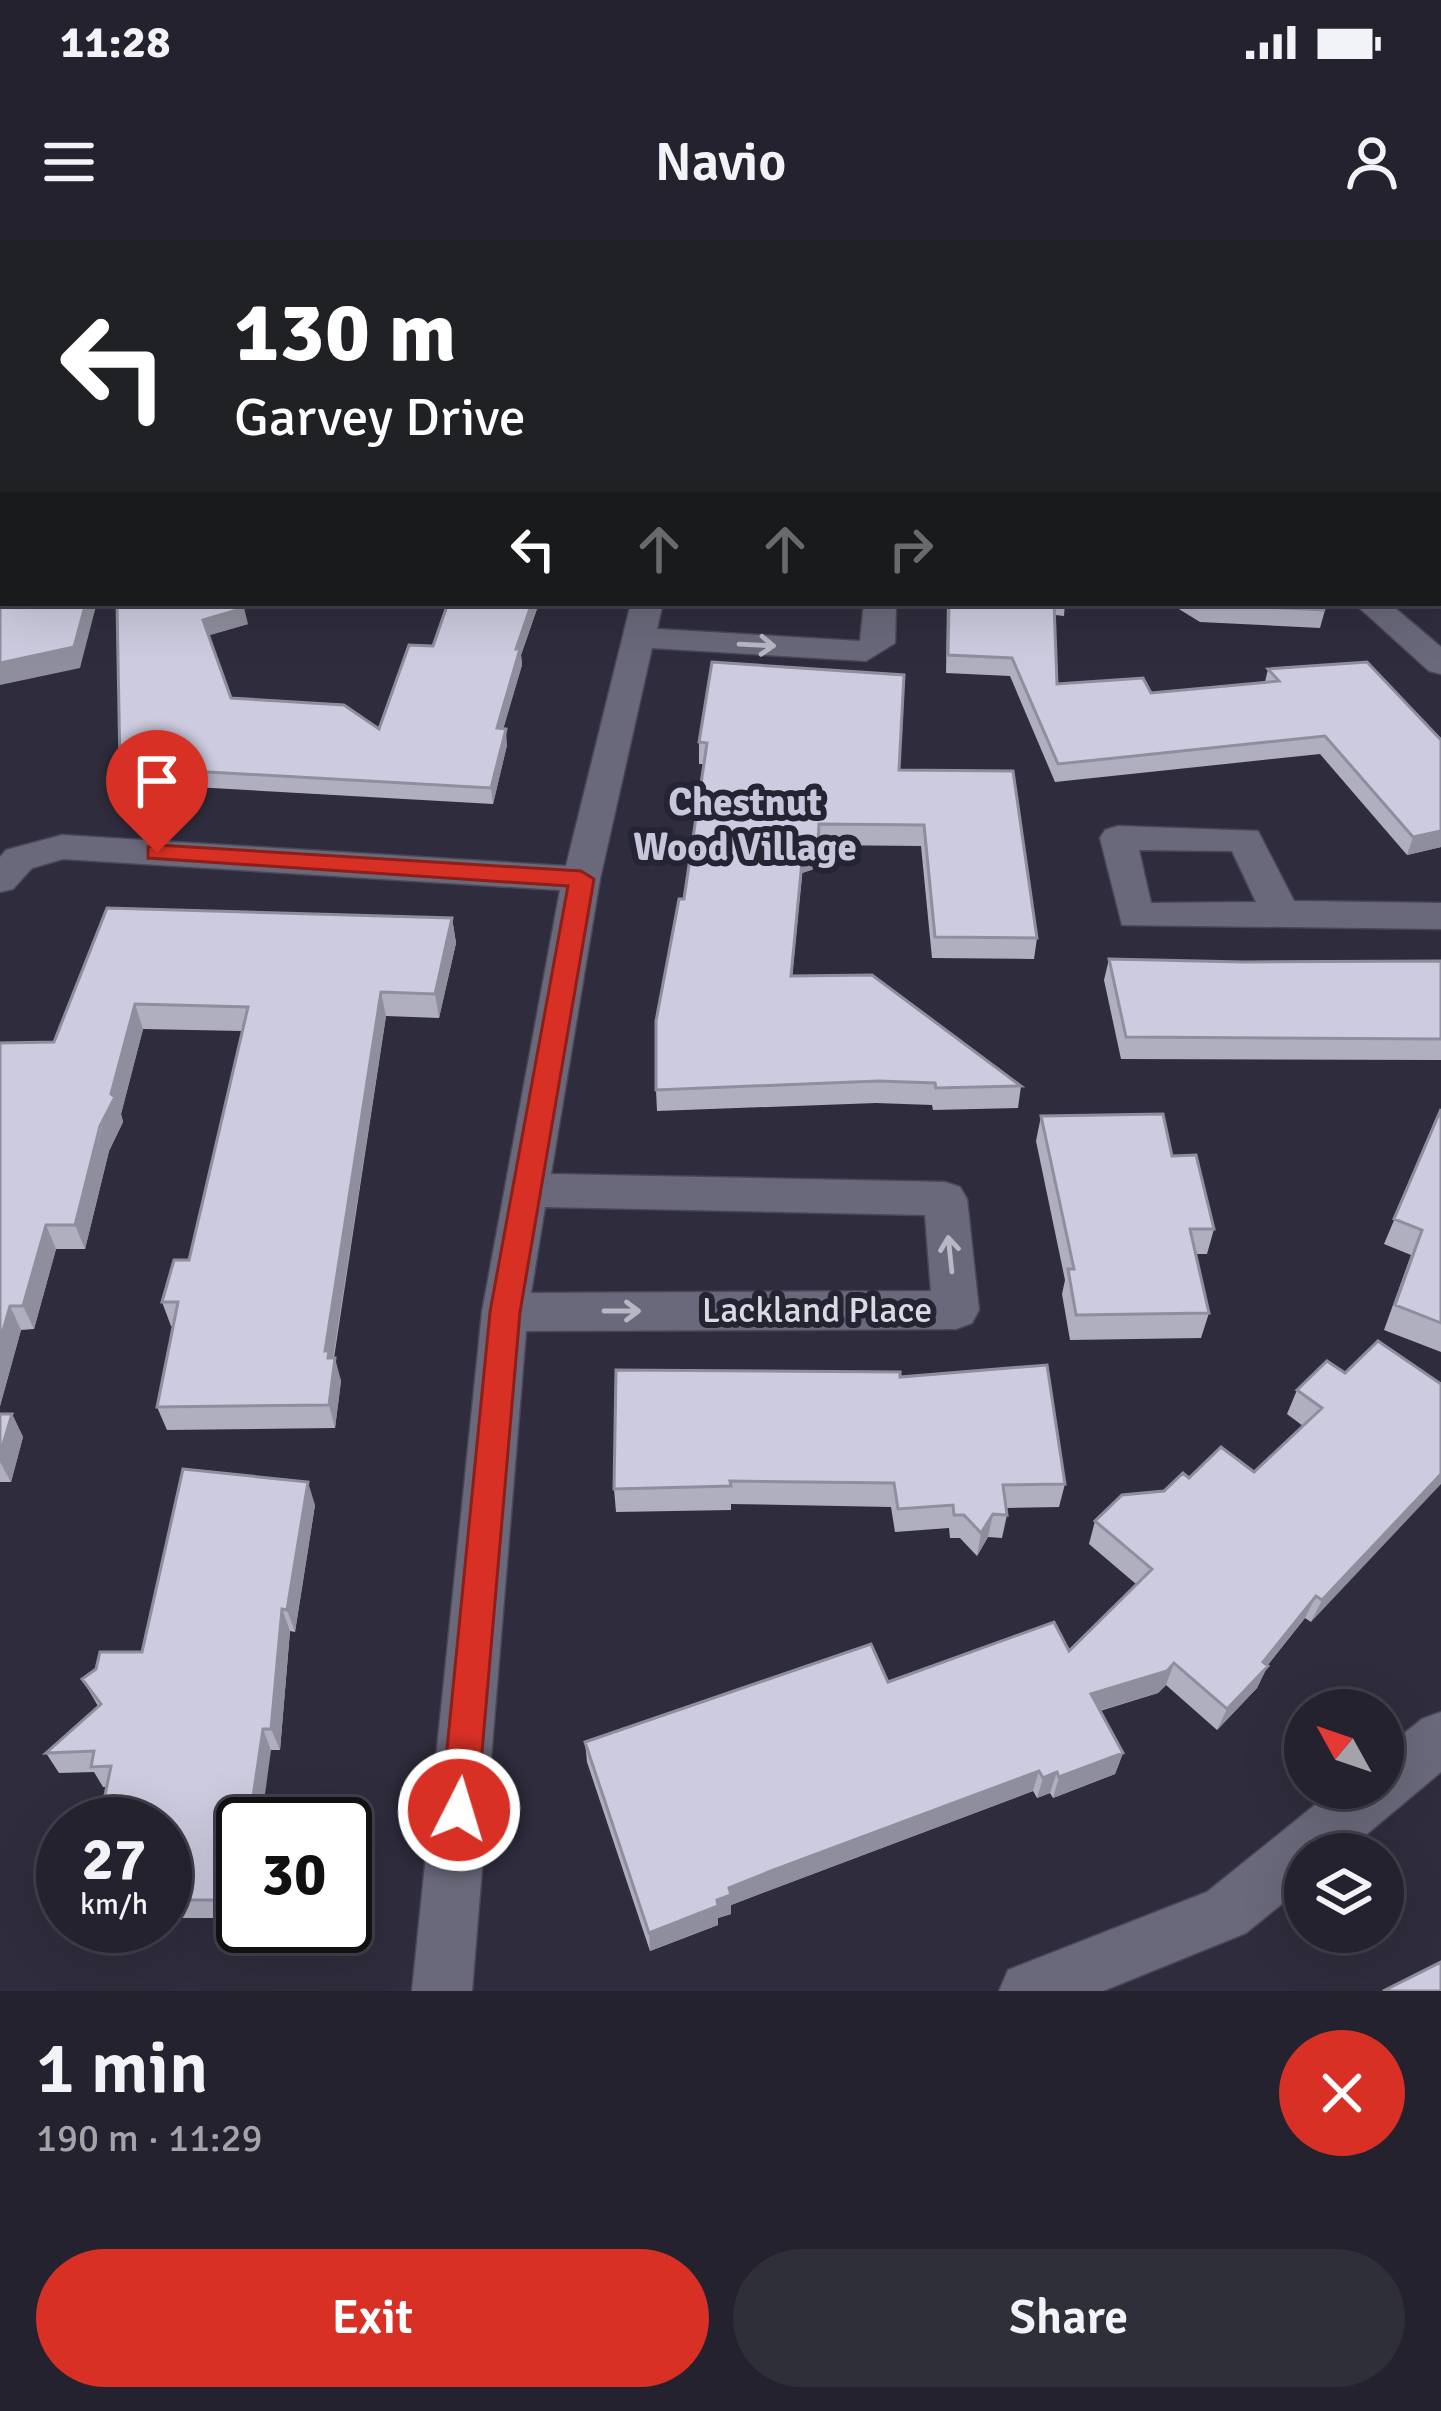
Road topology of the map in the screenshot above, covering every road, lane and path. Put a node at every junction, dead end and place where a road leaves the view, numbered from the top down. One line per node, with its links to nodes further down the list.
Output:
1 (880, 606): 3 (street, one-way to 1)
2 (1373, 606): 4 (street)
3 (644, 621): 5 (street)
4 (1441, 664)
5 (581, 879): 6 (street); 9 (street)
6 (0, 880)
7 (1281, 914): 8 (street)
8 (1441, 916)
9 (524, 1190): 10 (street); 10 (street, Lackland Place, one-way to 9)
10 (505, 1312): 14 (street)
11 (1441, 1738): 12 (street)
12 (1404, 1769)
13 (1355, 1809): 15 (street)
14 (442, 1991)
15 (1029, 1991)

